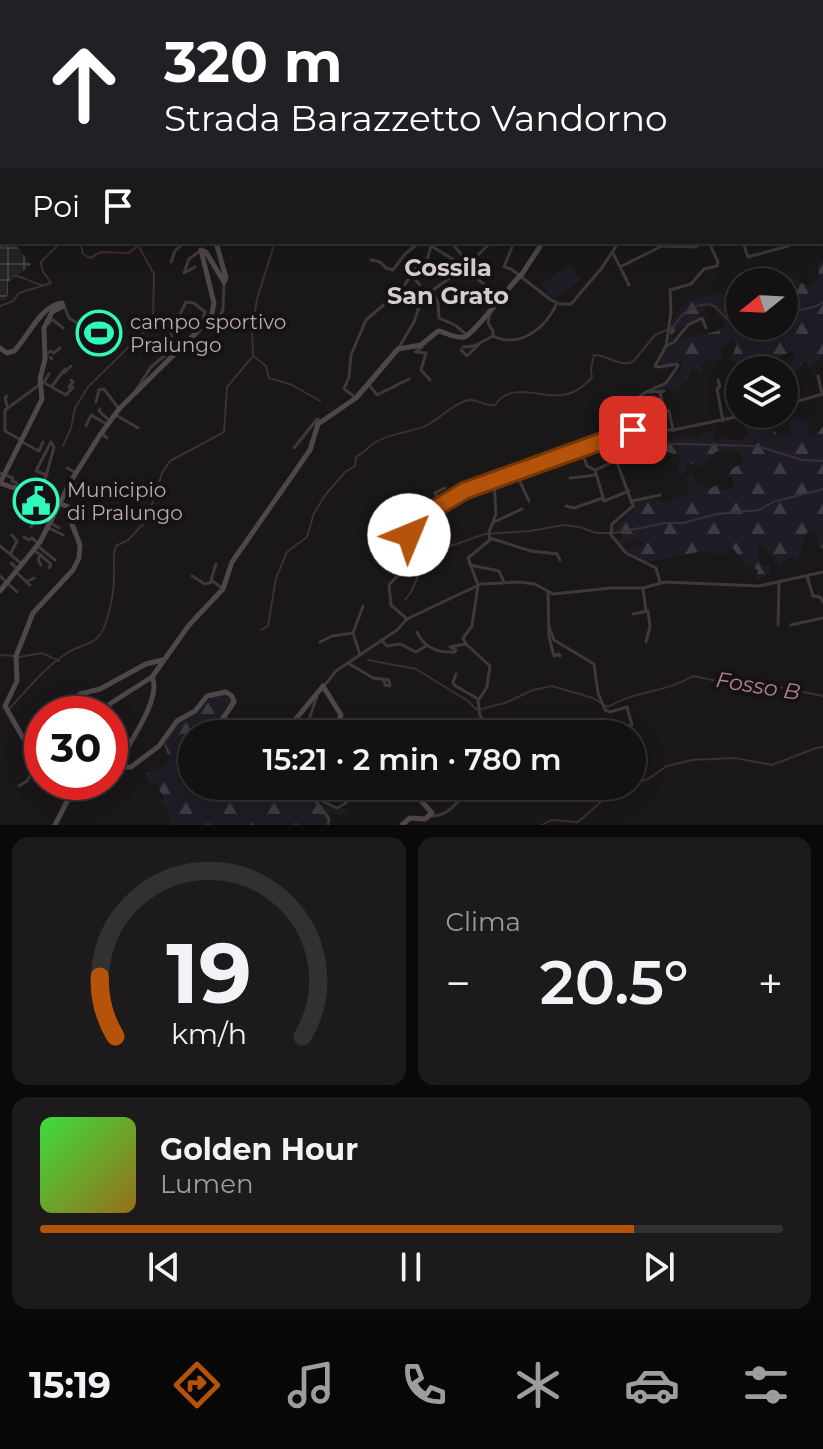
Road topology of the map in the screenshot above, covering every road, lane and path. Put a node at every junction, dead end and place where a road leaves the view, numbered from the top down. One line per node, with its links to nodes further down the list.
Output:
1 (375, 0): 2 (street)
2 (389, 0)
3 (182, 244): 22 (street)
4 (217, 244): 28 (street)
5 (419, 244): 21 (street)
6 (431, 244): 23 (street); 27 (street)
7 (452, 244): 26 (street)
8 (489, 244): 26 (street)
9 (513, 244): 32 (street)
10 (542, 244): 34 (street)
11 (618, 244): 20 (street)
12 (661, 244): 13 (street); 24 (street)
13 (702, 244)
14 (708, 244): 45 (street)
15 (744, 244): 16 (street)
16 (787, 244)
17 (791, 244): 19 (street)
18 (201, 250): 25 (street); 28 (street); 40 (street)
19 (794, 250)
20 (613, 253): 24 (street); 32 (street)
21 (371, 260)
22 (171, 262)
23 (459, 263)
24 (622, 266): 30 (street)
25 (195, 267)
26 (466, 267): 31 (street); 34 (street)
27 (411, 275): 29 (street); 65 (street)
28 (224, 282): 35 (street)
29 (420, 285)
30 (629, 285)
31 (432, 291): 41 (street); 48 (street)
32 (557, 303): 42 (street)
33 (63, 305): 36 (street); 37 (street); 46 (street)
34 (491, 307): 41 (street); 42 (street)
35 (219, 317)
36 (45, 325): 38 (street); 49 (street)
37 (82, 326)
38 (63, 328)
39 (706, 328): 45 (street)
40 (201, 330): 64 (street); 64 (street)
41 (468, 336): 44 (street)
42 (493, 336): 43 (street)
43 (483, 340): 43 (street)
44 (425, 342): 48 (street); 55 (street)
45 (666, 346): 60 (street)
46 (0, 348)
47 (60, 348): 49 (street)
48 (398, 349): 58 (street)
49 (48, 356): 57 (street)
50 (71, 366): 59 (street)
51 (49, 374): 57 (street)
52 (818, 376): 62 (street)
53 (409, 379): 58 (street)
54 (71, 380): 59 (street)
55 (430, 380)
56 (718, 380): 73 (street)
57 (42, 382): 59 (street); 63 (street); 68 (street)
58 (369, 385): 65 (street)
59 (52, 386): 63 (street)
60 (646, 392): 77 (street); 78 (street)
61 (0, 393): 68 (street)
62 (823, 394): 66 (street)
63 (42, 396): 82 (street)
64 (132, 396): 70 (street)
65 (356, 398): 72 (street)
66 (798, 401)
67 (96, 402): 70 (street)
68 (7, 406): 82 (street)
69 (100, 409): 74 (street)
70 (118, 412): 74 (street); 76 (street)
71 (726, 420): 73 (street)
72 (321, 421): 84 (street); 155 (street)
73 (723, 421): 78 (street)
74 (110, 423): 75 (street); 79 (street)
75 (86, 426)
76 (138, 428)
77 (633, 430): 78 (street); 81 (street)
78 (673, 430)
79 (101, 433): 80 (street); 90 (street)
80 (107, 438)
81 (608, 438): 85 (street); 86 (street)
82 (21, 441): 83 (street); 89 (street)
83 (43, 442)
84 (294, 448)
85 (581, 449): 88 (street); 91 (street)
86 (617, 460): 88 (street); 100 (street)
87 (67, 468): 90 (street)
88 (596, 472): 93 (street); 105 (street)
89 (2, 473): 96 (street); 97 (street)
90 (76, 473): 94 (street)
91 (516, 473): 95 (street); 108 (street)
92 (47, 475): 92 (street); 103 (street)
93 (570, 478)
94 (71, 481): 99 (street); 101 (street)
95 (494, 481): 111 (street); 117 (street)
96 (0, 483): 97 (street)
97 (15, 488): 103 (street)
98 (445, 488): 111 (street)
99 (66, 490): 104 (street); 110 (street)
100 (629, 491): 105 (street); 109 (street)
101 (86, 492)
102 (660, 495): 109 (street)
103 (37, 496): 110 (street)
104 (80, 498)
105 (603, 498): 113 (street)
106 (25, 499): 112 (street)
107 (399, 499): 120 (street)
108 (529, 501)
109 (632, 501): 151 (street)
110 (60, 504): 118 (street); 197 (street)
111 (441, 504): 120 (street)
112 (23, 505): 115 (street); 116 (street)
113 (566, 506)
114 (522, 509): 117 (street)
115 (20, 510)
116 (39, 514): 118 (street); 119 (street)
117 (494, 522): 126 (street)
118 (50, 524): 121 (street); 130 (street)
119 (31, 527)
120 (413, 527): 125 (street)
121 (58, 530): 123 (street); 124 (street)
122 (12, 535): 129 (street)
123 (53, 535)
124 (63, 535)
125 (409, 535): 133 (street); 164 (street)
126 (489, 535): 136 (street); 140 (street)
127 (24, 537): 130 (street)
128 (0, 546): 132 (street)
129 (16, 546): 131 (street); 132 (street)
130 (37, 547): 134 (street); 135 (street); 141 (street)
131 (20, 551)
132 (11, 553): 141 (street)
133 (383, 554)
134 (41, 555): 139 (street); 142 (street)
135 (55, 560)
136 (560, 560)
137 (11, 563): 141 (street)
138 (216, 564): 148 (street)
139 (41, 565)
140 (470, 565): 149 (street); 153 (street)
141 (19, 568): 147 (street); 150 (street)
142 (49, 568)
143 (823, 572): 146 (street)
144 (0, 576): 150 (street)
145 (192, 576): 148 (street)
146 (807, 576): 152 (street); 159 (street)
147 (34, 578)
148 (212, 582): 155 (street)
149 (504, 582): 153 (street); 158 (street)
150 (7, 583): 156 (street); 157 (street)
151 (660, 583): 152 (street); 154 (street)
152 (779, 583): 165 (street)
153 (478, 585): 164 (street); 173 (street)
154 (643, 588): 158 (street); 161 (street)
155 (223, 589): 177 (street)
156 (0, 591)
157 (17, 592)
158 (548, 592): 167 (street)
159 (823, 602)
160 (363, 606): 169 (street)
161 (646, 611): 162 (street); 172 (street)
162 (633, 614)
163 (823, 618): 166 (street)
164 (407, 619): 170 (street)
165 (778, 625)
166 (791, 625)
167 (549, 627): 176 (street); 196 (street)
168 (417, 632): 174 (street)
169 (353, 633): 171 (street); 175 (street)
170 (381, 640): 174 (street); 175 (street)
171 (320, 642)
172 (646, 642)
173 (466, 644): 174 (street); 186 (street)
174 (426, 646)
175 (360, 655): 178 (street)
176 (560, 656)
177 (163, 660): 180 (street); 184 (street)
178 (348, 663): 181 (street); 182 (street)
179 (456, 674): 186 (street)
180 (152, 677): 185 (street); 187 (street)
181 (384, 680)
182 (324, 686): 183 (street); 192 (street)
183 (318, 692): 190 (street); 191 (street)
184 (78, 696)
185 (122, 696)
186 (479, 700): 193 (street)
187 (178, 720)
188 (179, 720): 189 (street)
189 (222, 720)
190 (295, 720)
191 (309, 720)
192 (339, 720)
193 (483, 720)
194 (483, 720): 195 (street)
195 (501, 720)
196 (631, 720)
197 (24, 738)
198 (24, 783): 199 (street)
199 (19, 786)
200 (68, 800): 207 (street)
201 (315, 800): 208 (street)
202 (320, 800): 203 (street)
203 (347, 800)
204 (421, 800): 206 (street)
205 (457, 800): 206 (street)
206 (431, 816): 209 (street)
207 (55, 825)
208 (328, 825)
209 (402, 825)

